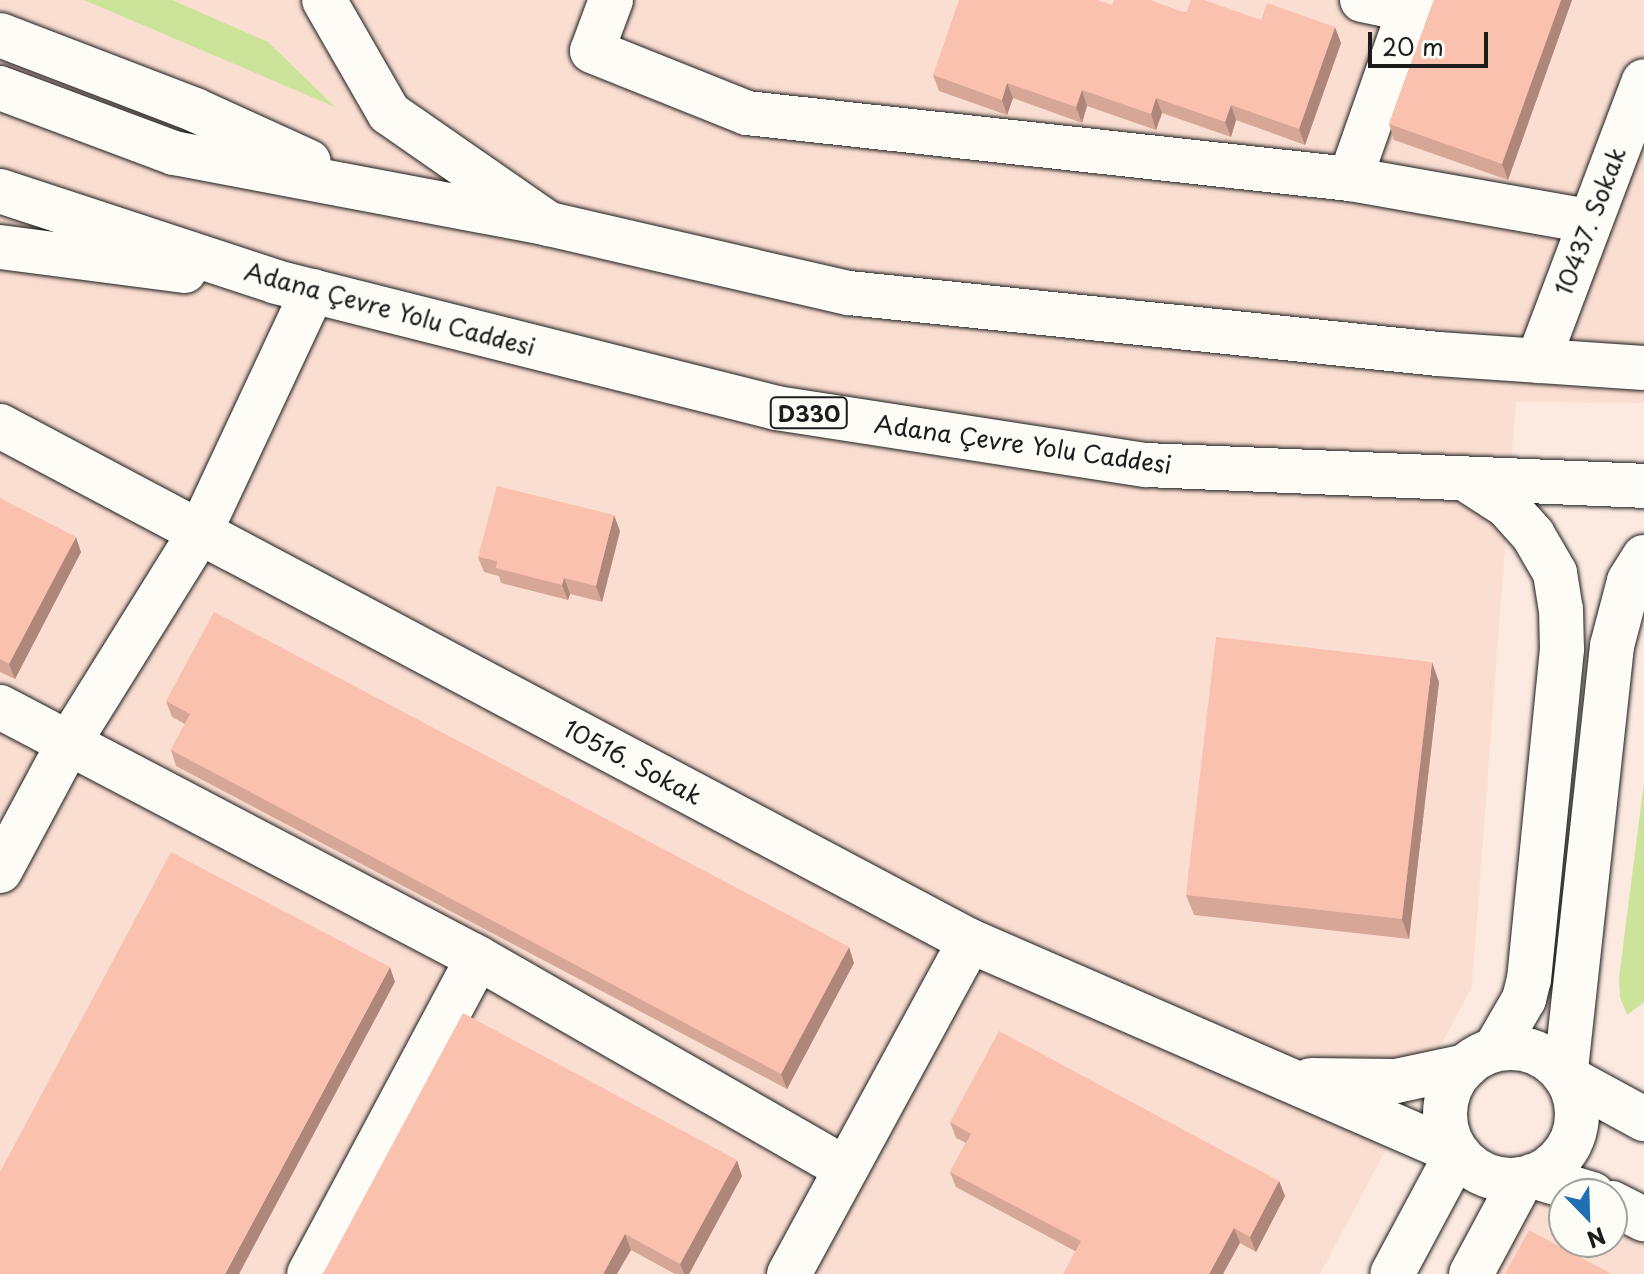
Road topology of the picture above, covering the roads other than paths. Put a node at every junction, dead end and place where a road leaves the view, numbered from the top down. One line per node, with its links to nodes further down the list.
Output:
1 (324, 0): 12 (main road)
2 (611, 0): 8 (main road)
3 (1362, 0): 4 (main road)
4 (1411, 5): 8 (main road)
5 (0, 35): 9 (main road)
6 (1644, 81): 11 (main road, 10437. Sokak)
7 (0, 88): 9 (main road)
8 (1350, 179): 11 (main road)
9 (373, 190): 12 (main road)
10 (0, 191): 14 (main road, Adana Çevre Yolu Caddesi / D330)
11 (1588, 221): 15 (main road, 10437. Sokak)
12 (549, 224): 15 (main road)
13 (0, 247): 14 (main road)
14 (294, 286): 18 (main road, Adana Çevre Yolu Caddesi / D330); 20 (main road)
15 (1538, 361): 16 (main road)
16 (1644, 368)
17 (0, 426): 20 (main road, 10516. Sokak)
18 (1467, 480): 19 (main road, Adana Çevre Yolu Caddesi / D330); 27 (main road)
19 (1644, 486)
20 (200, 532): 23 (main road); 25 (main road, 10516. Sokak)
21 (1644, 557): 28 (main road)
22 (0, 707): 23 (main road)
23 (68, 744): 24 (main road); 26 (main road)
24 (0, 871)
25 (970, 941): 29 (main road, 10516. Sokak); 32 (main road)
26 (478, 958): 32 (main road); 35 (main road)
27 (1480, 1058): 28 (main road); 29 (main road); 31 (main road)
28 (1565, 1076): 30 (main road); 33 (main road)
29 (1277, 1077): 31 (main road, 10516. Sokak)
30 (1644, 1119)
31 (1457, 1153): 33 (main road); 37 (main road)
32 (846, 1169): 36 (main road)
33 (1527, 1177): 34 (main road); 38 (main road)
34 (1548, 1182)
35 (309, 1274)
36 (789, 1274)
37 (1392, 1274)
38 (1471, 1274)

